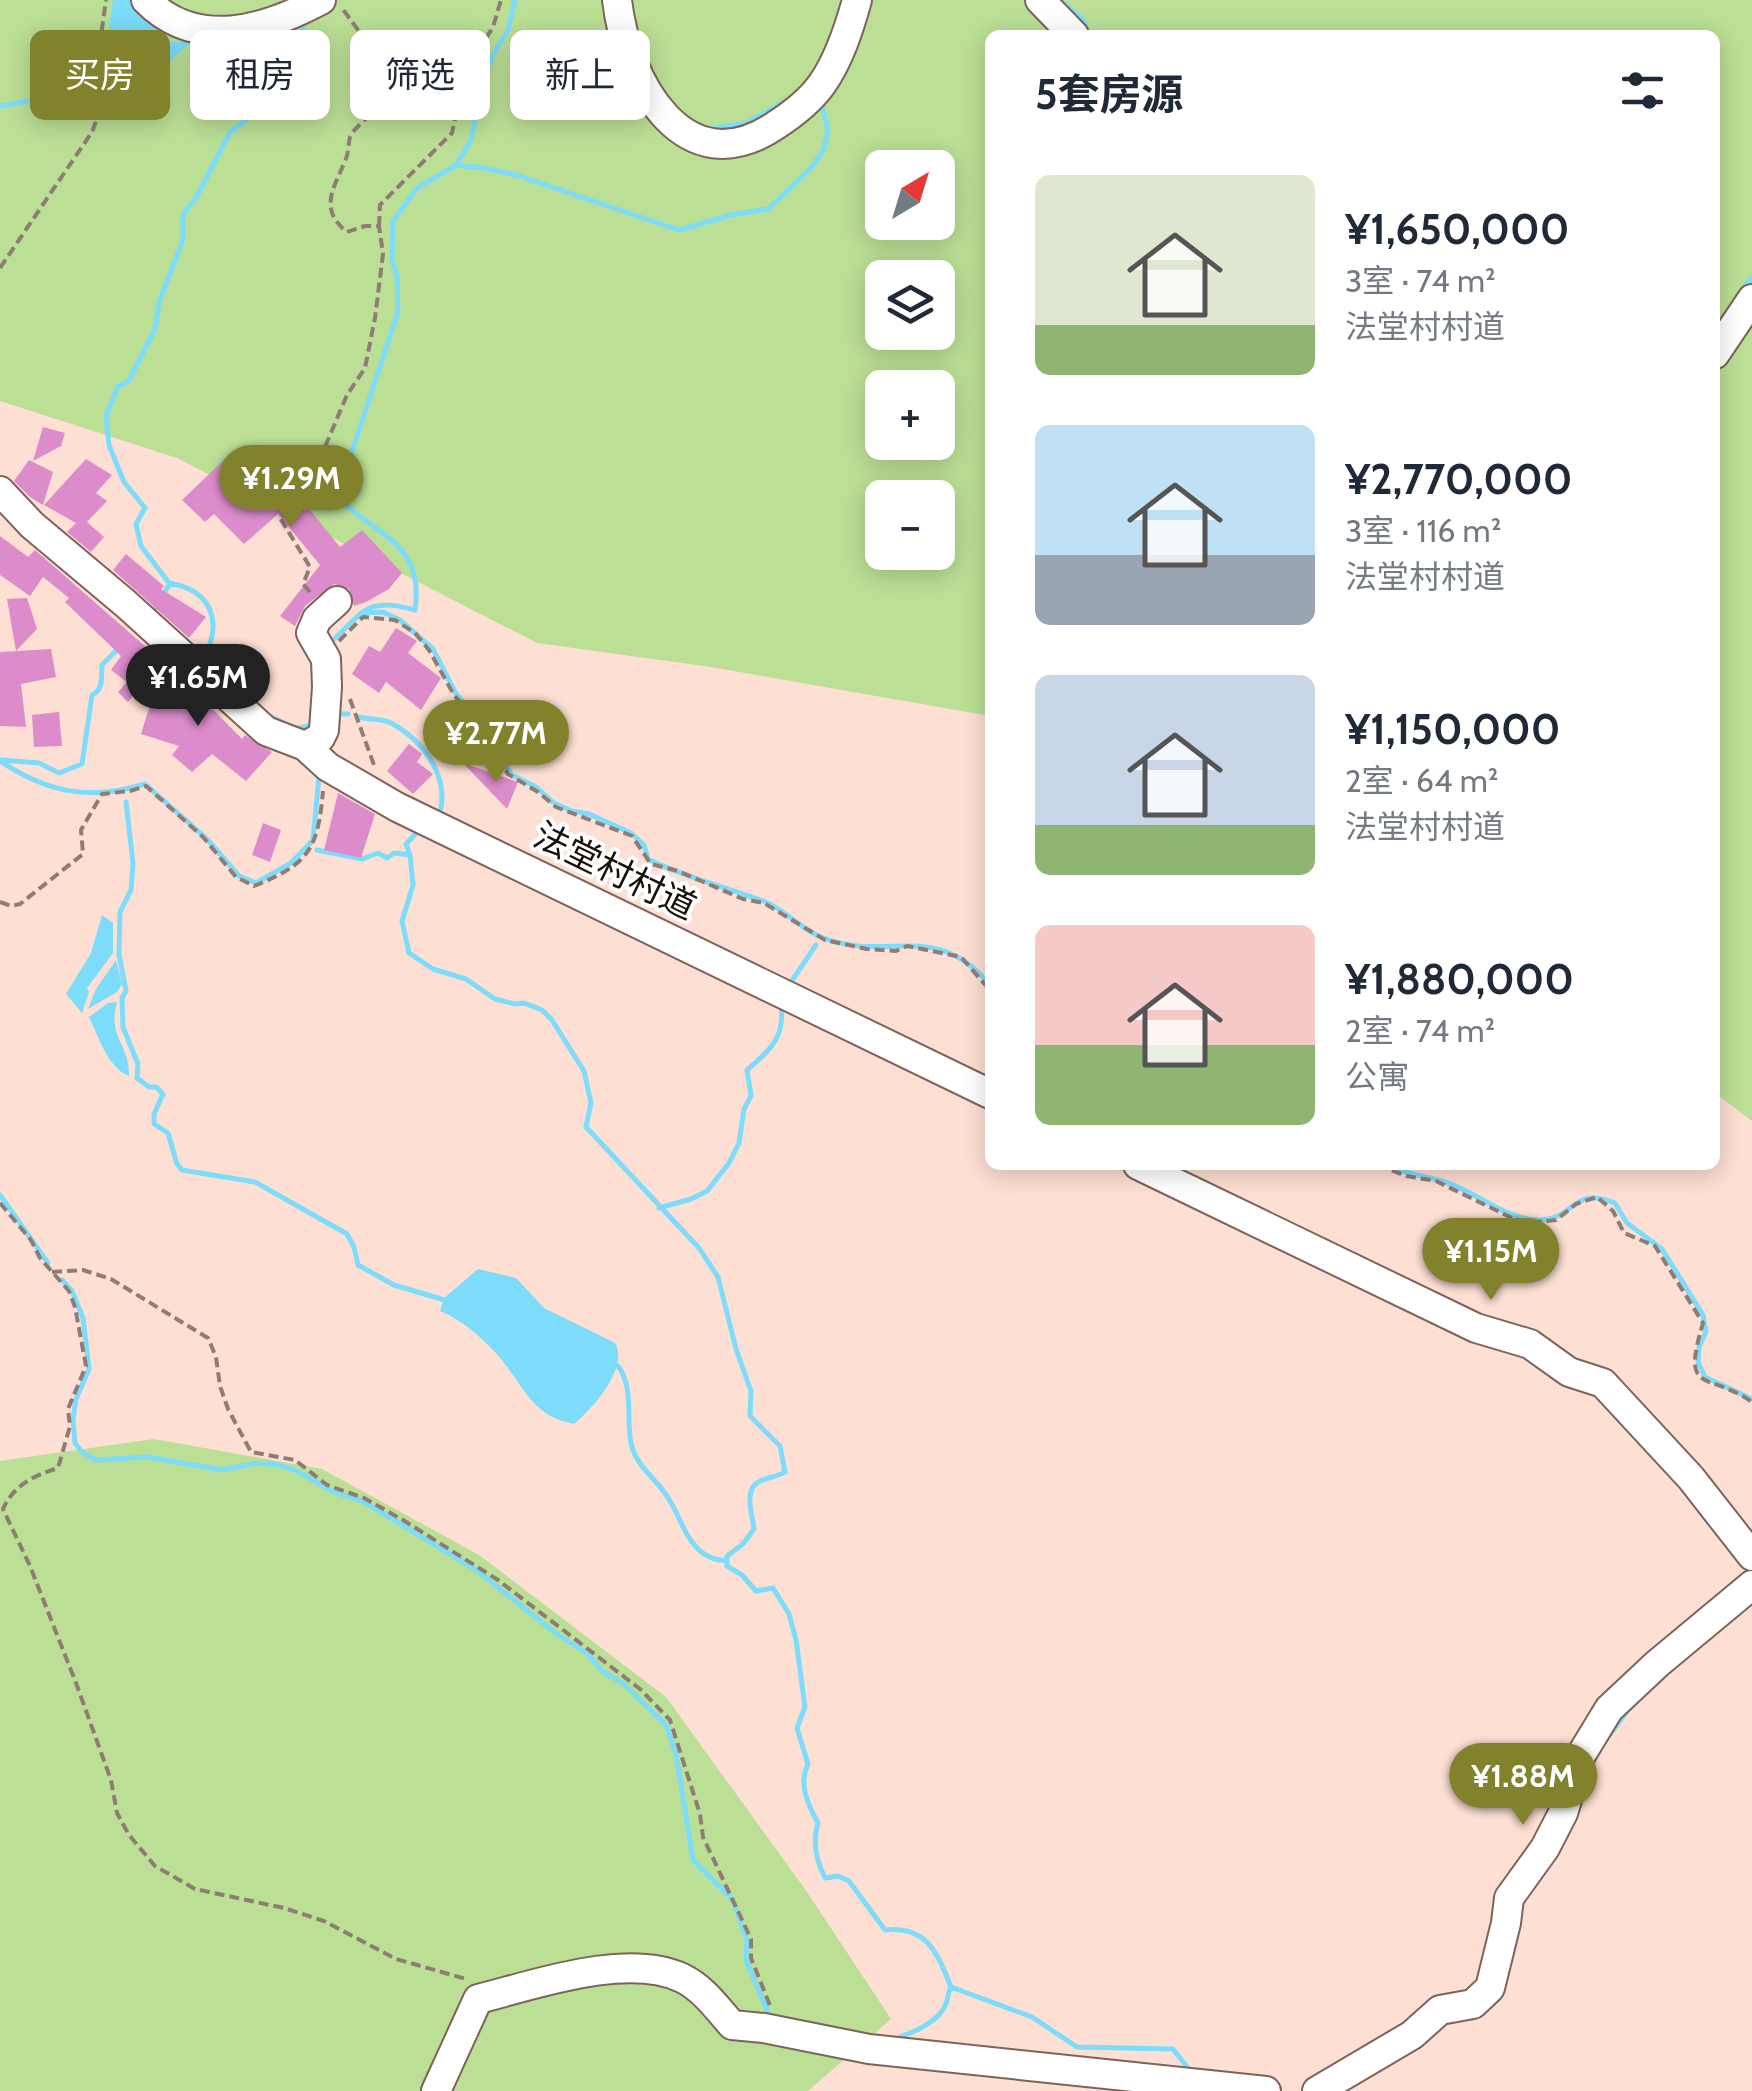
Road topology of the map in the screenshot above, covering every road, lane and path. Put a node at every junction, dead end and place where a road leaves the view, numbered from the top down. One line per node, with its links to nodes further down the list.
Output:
1 (106, 0): 11 (path)
2 (146, 0): 3 (street)
3 (321, 0)
4 (336, 0): 10 (path)
5 (501, 0): 10 (path)
6 (617, 0): 7 (street)
7 (857, 0)
8 (1040, 0): 9 (street)
9 (1069, 30)
10 (379, 226): 15 (path)
11 (0, 268)
12 (1752, 299): 13 (street)
13 (1720, 347)
14 (0, 491): 17 (street, 法堂村村道)
15 (331, 606): 16 (street)
16 (324, 663): 17 (street); 19 (path); 21 (path)
17 (305, 746): 18 (street, 法堂村村道)
18 (328, 767): 20 (path); 22 (street, 法堂村村道)
19 (379, 774)
20 (0, 902)
21 (985, 984)
22 (985, 1092)
23 (1148, 1170): 29 (street)
24 (1391, 1170): 27 (path)
25 (0, 1202): 26 (path)
26 (52, 1272): 28 (path); 32 (path)
27 (1752, 1402)
28 (1, 1510): 31 (path)
29 (1752, 1556)
30 (1752, 1585): 35 (street)
31 (498, 1994): 32 (street); 33 (street)
32 (795, 2036): 34 (street)
33 (436, 2091)
34 (1266, 2091)
35 (1317, 2091)

